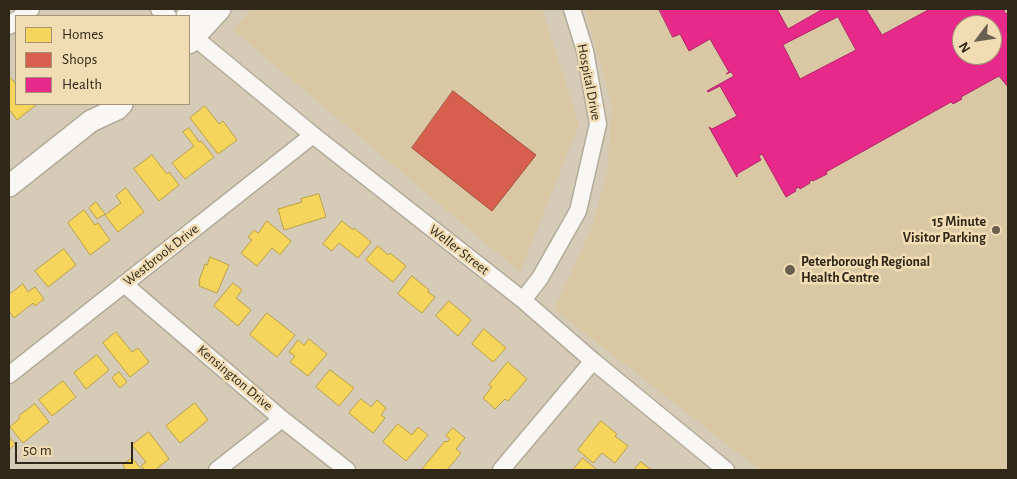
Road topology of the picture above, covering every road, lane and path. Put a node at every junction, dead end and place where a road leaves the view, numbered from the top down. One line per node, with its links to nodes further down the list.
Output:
1 (220, 9): 3 (main road)
2 (572, 9): 9 (street, Hospital Drive)
3 (191, 38): 6 (street, Weller Street)
4 (121, 105): 5 (main road)
5 (95, 112): 7 (main road)
6 (313, 135): 8 (street, Westbrook Drive); 9 (street, Weller Street)
7 (9, 186)
8 (124, 284): 11 (street, Westbrook Drive); 12 (street, Kensington Drive)
9 (523, 300): 10 (street, Weller Street)
10 (593, 361): 15 (street); 16 (street, Weller Street)
11 (9, 375)
12 (282, 419): 13 (street); 14 (street, Kensington Drive)
13 (216, 470)
14 (347, 470)
15 (502, 470)
16 (726, 470)

